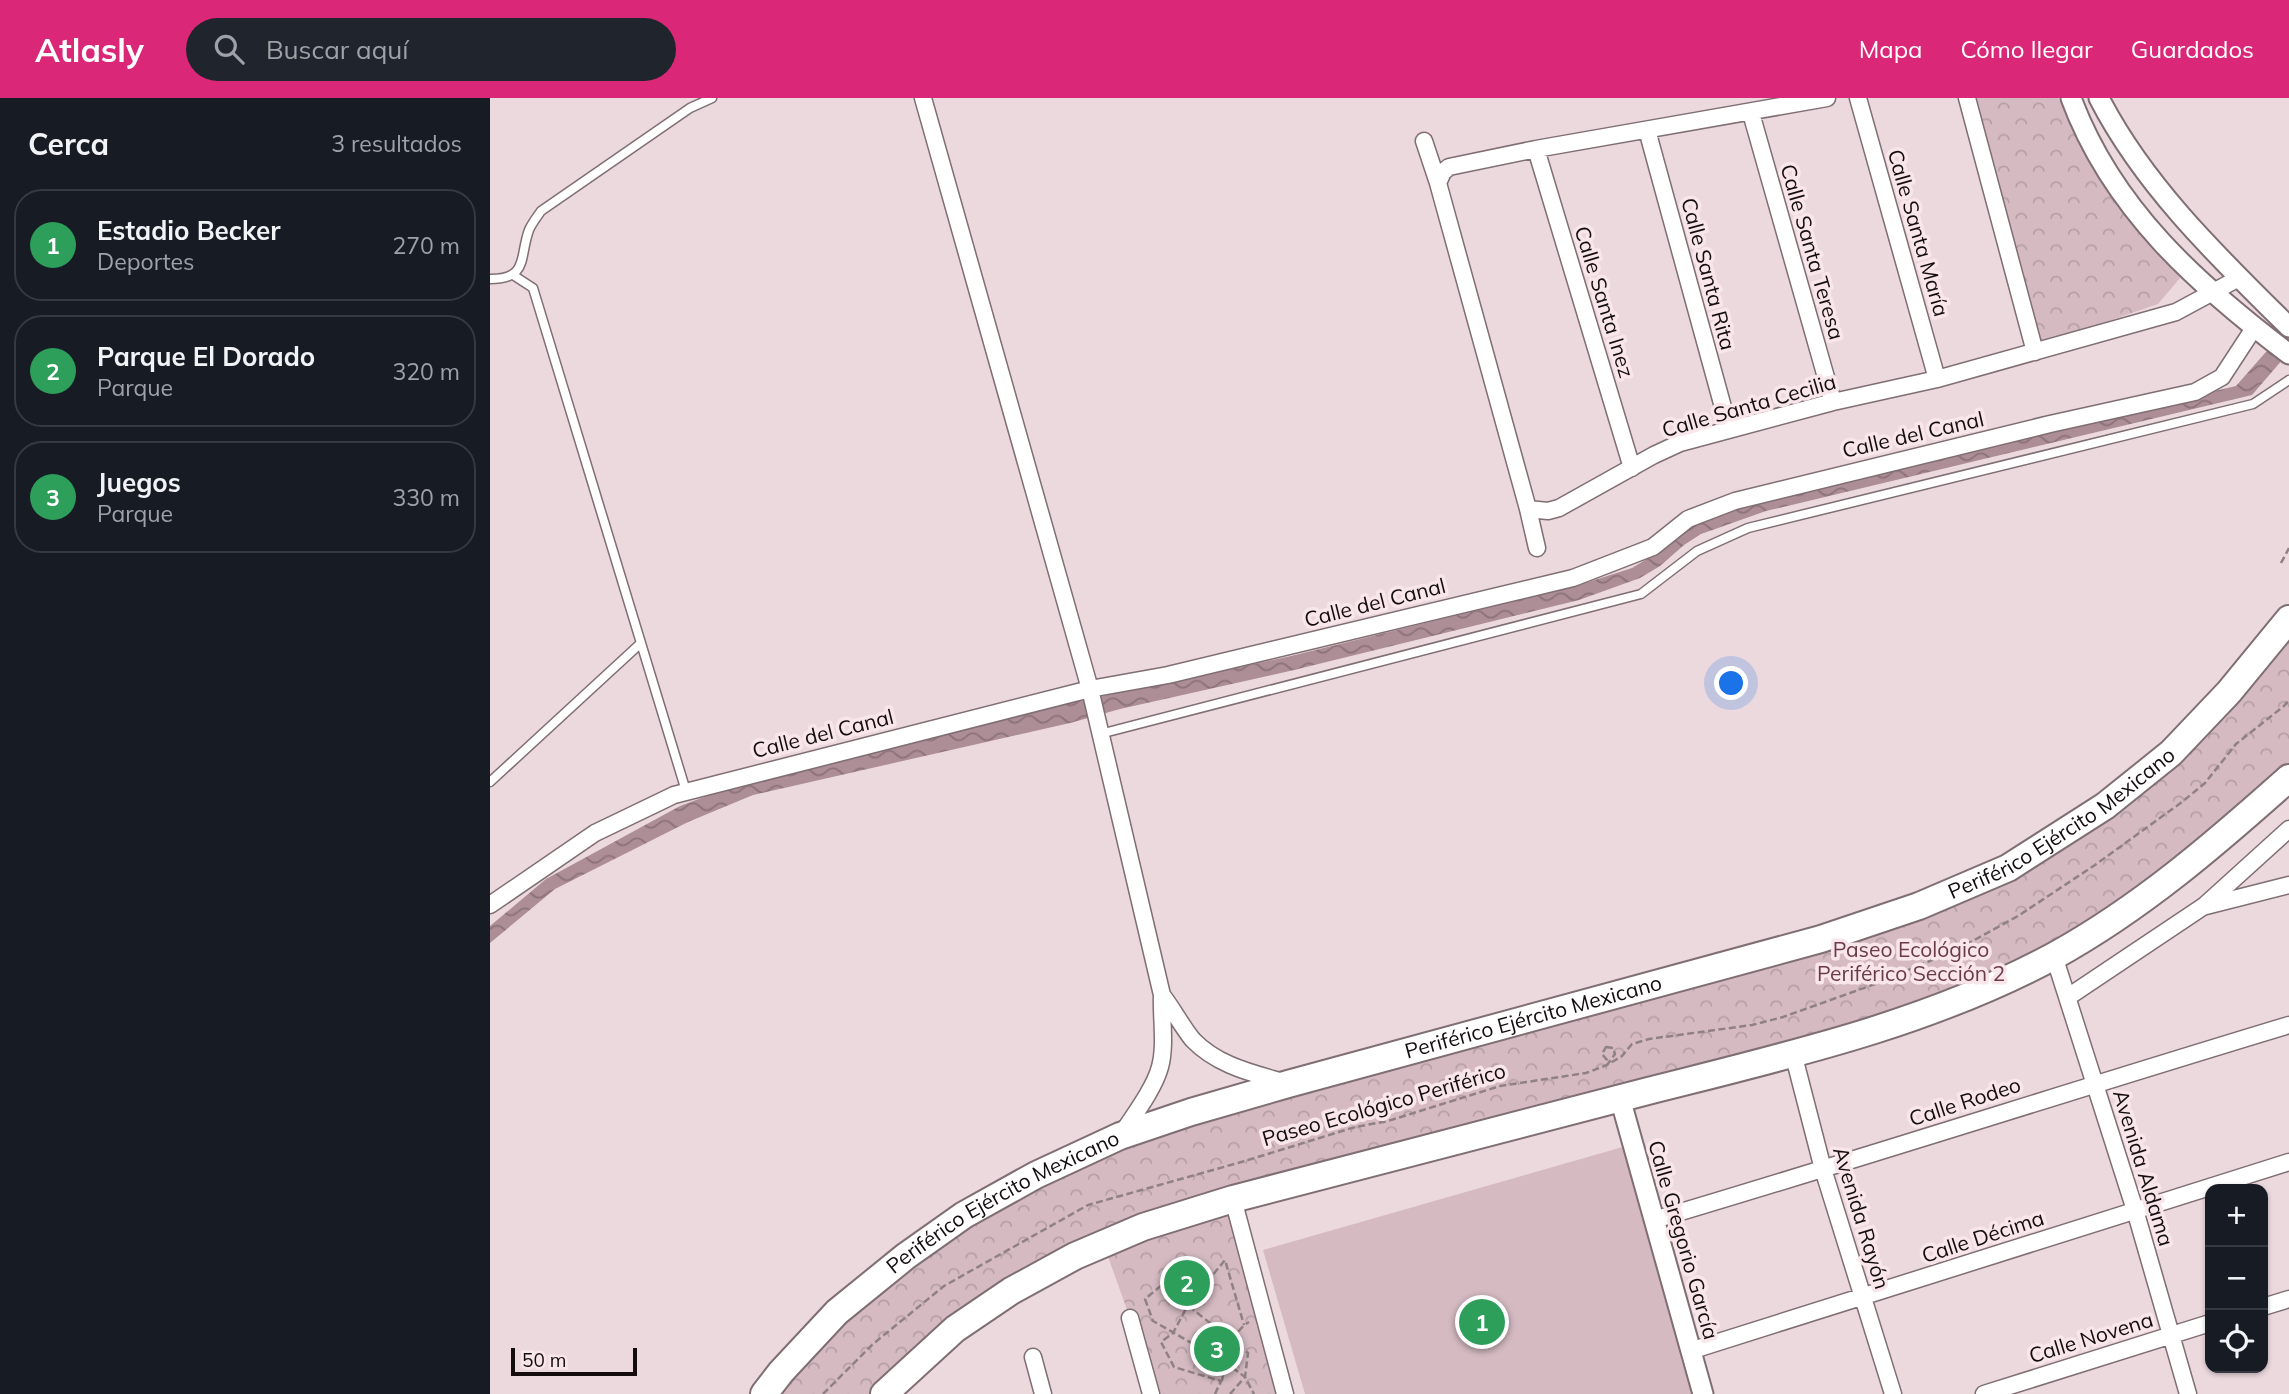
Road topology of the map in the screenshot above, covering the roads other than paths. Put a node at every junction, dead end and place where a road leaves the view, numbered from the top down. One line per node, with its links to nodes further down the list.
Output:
1 (712, 98): 13 (lane)
2 (923, 98): 30 (street)
3 (1827, 98): 8 (street)
4 (1858, 98): 21 (street, Calle Santa María)
5 (1967, 98): 19 (street)
6 (2071, 98): 16 (street)
7 (2099, 98): 14 (street)
8 (1751, 113): 9 (street); 23 (street, Calle Santa Teresa)
9 (1647, 131): 11 (street); 24 (street, Calle Santa Rita)
10 (1423, 141): 12 (street)
11 (1536, 149): 12 (street); 25 (street, Calle Santa Inez)
12 (1438, 183): 26 (street)
13 (513, 275): 15 (lane); 29 (lane)
14 (2239, 278): 16 (street, Calle Santa Cecilia); 17 (street)
15 (490, 279)
16 (2211, 293): 18 (street); 19 (street, Calle Santa Cecilia)
17 (2289, 327)
18 (2254, 328): 20 (street); 30 (street, Calle del Canal)
19 (2035, 352): 21 (street, Calle Santa Cecilia)
20 (2289, 354)
21 (1937, 379): 23 (street, Calle Santa Cecilia)
22 (2289, 380): 31 (lane)
23 (1833, 402): 24 (street, Calle Santa Cecilia)
24 (1729, 429): 25 (street, Calle Santa Cecilia)
25 (1632, 468): 26 (street, Calle Santa Cecilia)
26 (1528, 509): 27 (street)
27 (1537, 548)
28 (2289, 619): 45 (highway, Periférico Ejército Mexicano)
29 (641, 643): 33 (lane); 34 (lane)
30 (1090, 689): 31 (street); 34 (street, Calle del Canal)
31 (1100, 734): 40 (street)
32 (2289, 778): 39 (highway)
33 (490, 782)
34 (686, 791): 37 (street, Calle del Canal)
35 (2289, 829): 38 (street)
36 (2289, 886): 38 (street)
37 (490, 905)
38 (2204, 906): 41 (street)
39 (2054, 956): 41 (street, Avenida Aldama); 43 (highway)
40 (1162, 995): 45 (street); 47 (street)
41 (2068, 997): 44 (street, Avenida Aldama)
42 (2289, 1025): 44 (street, Calle Rodeo)
43 (1793, 1053): 46 (highway); 49 (street, Avenida Rayón)
44 (2095, 1083): 49 (street, Calle Rodeo); 51 (street, Avenida Aldama)
45 (1288, 1084): 47 (highway, Periférico Ejército Mexicano)
46 (1620, 1098): 50 (highway); 52 (street, Calle Gregorio García)
47 (1121, 1136): 61 (highway, Periférico Ejército Mexicano)
48 (2289, 1162): 51 (street, Calle Décima)
49 (1824, 1170): 52 (street, Calle Rodeo); 53 (street, Avenida Rayón)
50 (1233, 1199): 62 (highway); 65 (street)
51 (2135, 1210): 53 (street, Calle Décima); 58 (street, Avenida Aldama)
52 (1654, 1220): 59 (street, Calle Gregorio García)
53 (1862, 1298): 59 (street, Calle Décima); 67 (street, Avenida Rayón)
54 (2289, 1299): 55 (street)
55 (2268, 1305)
56 (1130, 1318): 64 (street)
57 (2205, 1325): 58 (street, Calle Novena)
58 (2171, 1335): 68 (street, Calle Novena); 69 (street, Avenida Aldama)
59 (1690, 1351): 66 (street, Calle Gregorio García)
60 (1033, 1357): 63 (street)
61 (764, 1394)
62 (884, 1394)
63 (1044, 1394)
64 (1151, 1394)
65 (1285, 1394)
66 (1703, 1394)
67 (1893, 1394)
68 (1984, 1394)
69 (2188, 1394)

